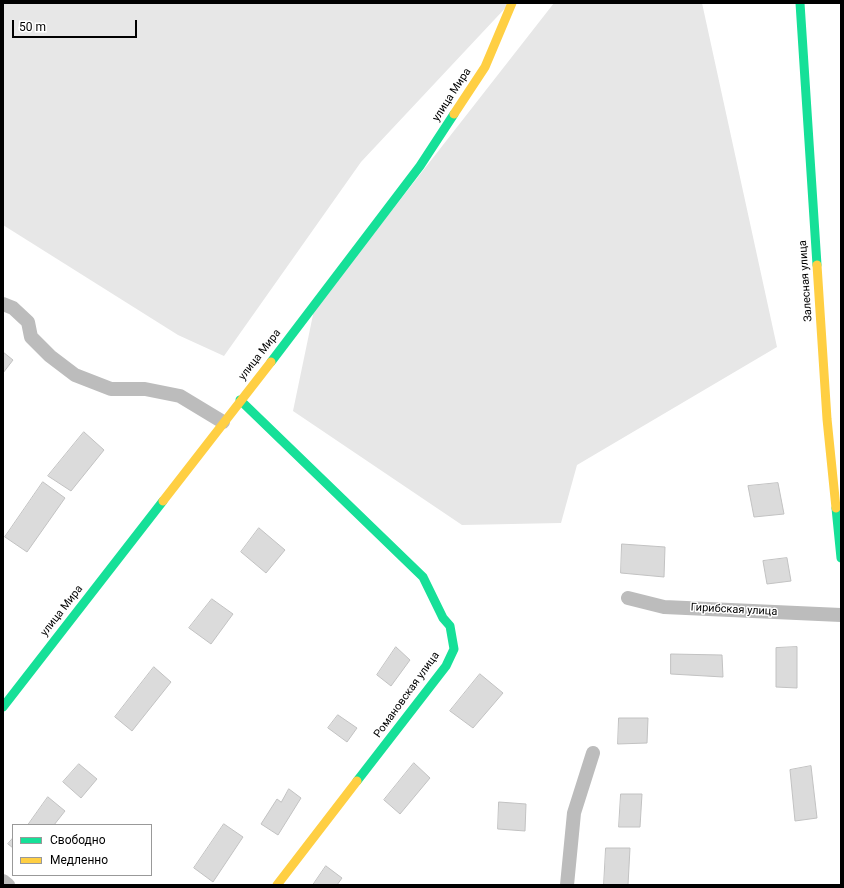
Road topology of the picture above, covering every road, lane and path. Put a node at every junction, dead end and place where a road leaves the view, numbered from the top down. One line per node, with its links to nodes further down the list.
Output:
1 (512, 3): 4 (street, улица Мира)
2 (800, 3): 6 (street, Залесная улица)
3 (3, 304): 5 (street)
4 (240, 400): 5 (street, улица Мира); 13 (street, Романовская улица)
5 (223, 422): 9 (street, улица Мира)
6 (841, 558)
7 (628, 598): 8 (street, Гирибская улица)
8 (841, 615)
9 (3, 707)
10 (593, 753): 14 (street)
11 (3, 881): 12 (street)
12 (8, 885)
13 (277, 885)
14 (567, 885)

